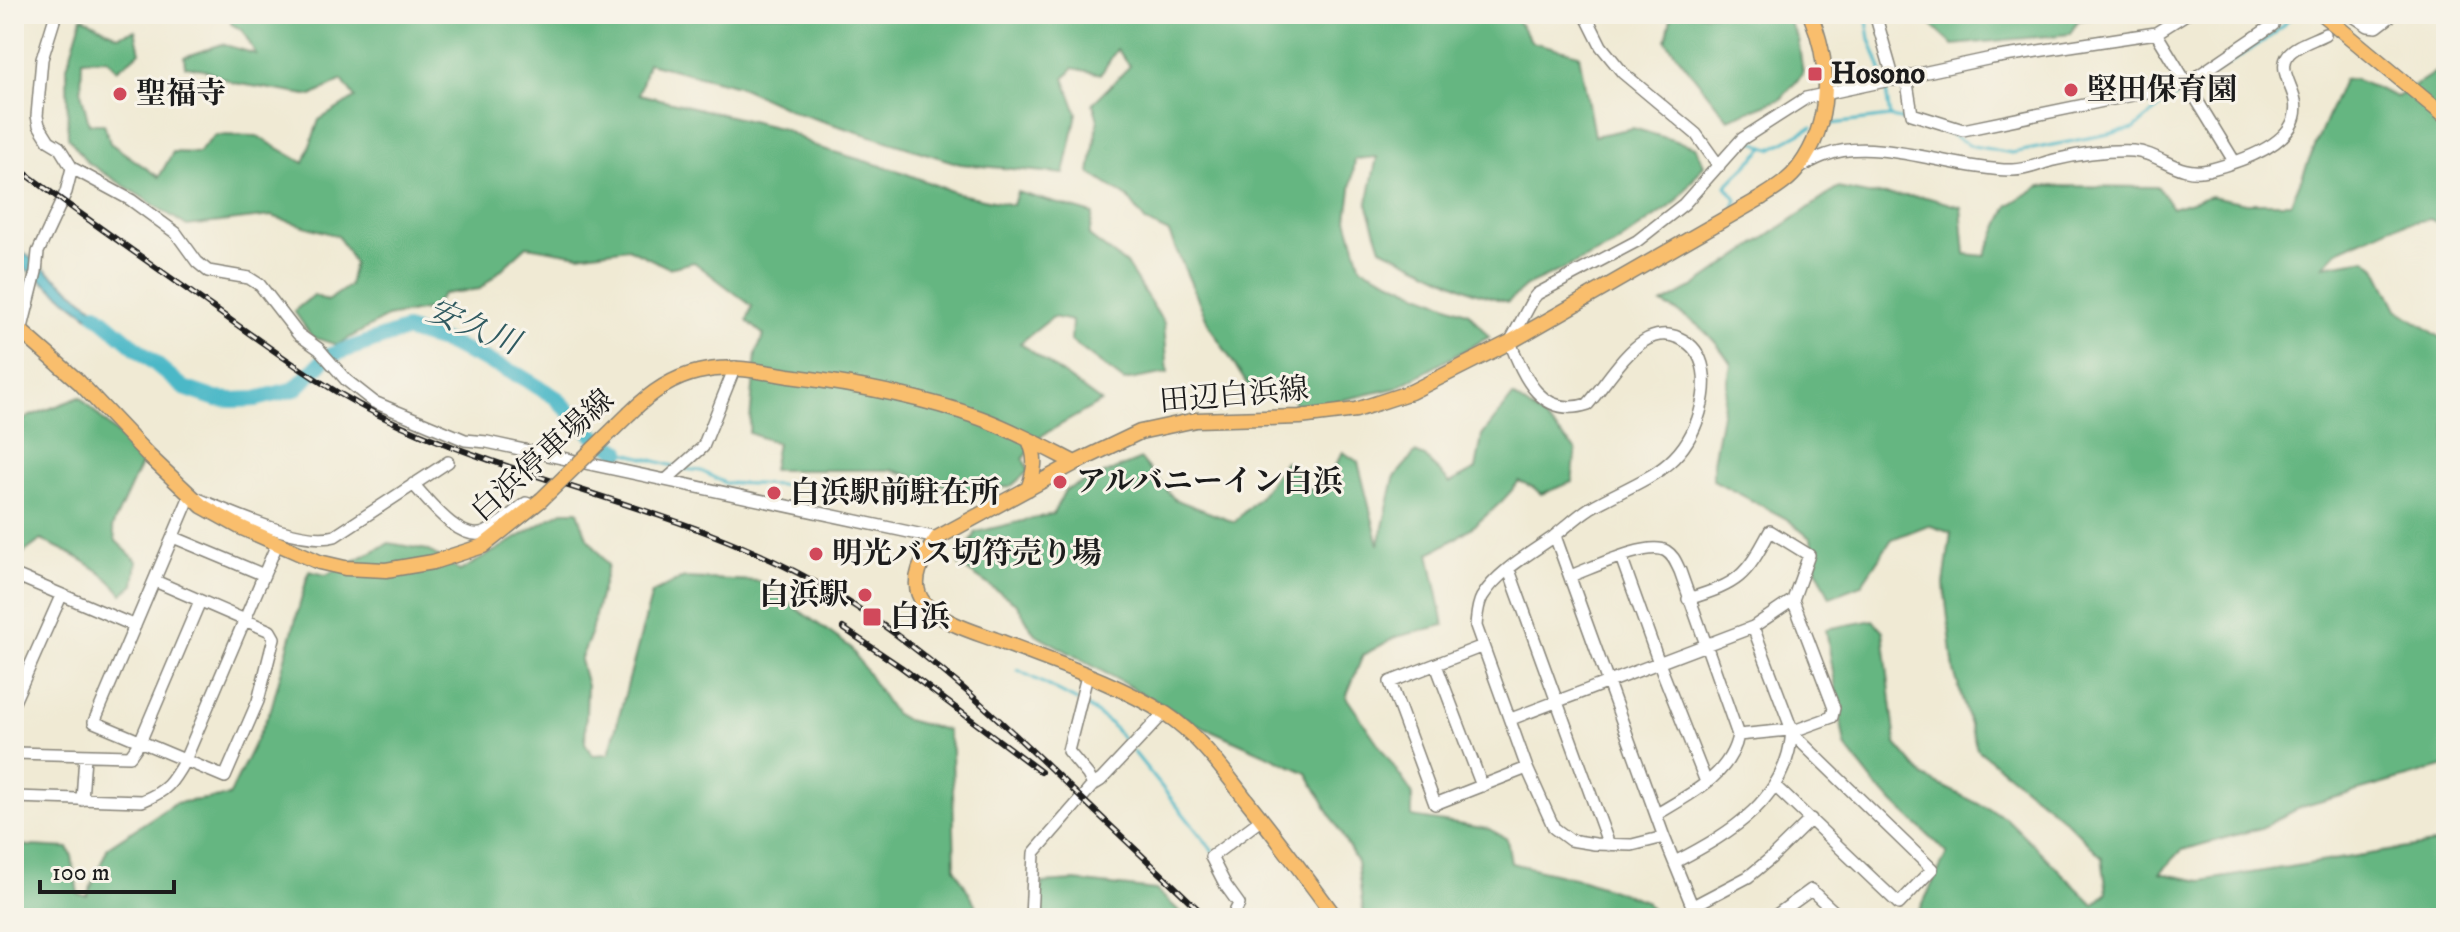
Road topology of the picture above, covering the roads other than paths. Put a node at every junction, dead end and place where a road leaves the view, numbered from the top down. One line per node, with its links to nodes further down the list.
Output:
1 (56, 14): 18 (street)
2 (1585, 14): 17 (street)
3 (1810, 14): 14 (main road, 田辺白浜線)
4 (1875, 14): 12 (street)
5 (2186, 14): 10 (street)
6 (2265, 14): 13 (street)
7 (2322, 14): 15 (main road)
8 (2394, 14): 9 (street)
9 (2348, 15)
10 (2156, 33): 12 (street); 13 (street)
11 (2325, 34): 16 (street)
12 (1892, 80): 13 (street); 14 (street)
13 (2188, 87): 16 (street)
14 (1826, 92): 17 (street); 19 (main road, 田辺白浜線)
15 (2446, 117)
16 (2234, 161): 19 (street)
17 (1719, 166): 21 (street)
18 (72, 168): 20 (street); 26 (street)
19 (1798, 169): 21 (main road, 田辺白浜線)
20 (18, 328): 29 (main road, 白浜停車場線)
21 (1510, 342): 25 (main road, 田辺白浜線); 31 (street)
22 (735, 367): 23 (main road, 白浜停車場線); 26 (street); 30 (main road, 白浜停車場線, bridge)
23 (1029, 440): 25 (main road, 白浜停車場線); 28 (main road)
24 (448, 462): 27 (street)
25 (1075, 463): 28 (main road, 田辺白浜線)
26 (667, 479): 33 (street)
27 (413, 484): 29 (street); 30 (street)
28 (1028, 489): 33 (main road, 田辺白浜線)
29 (190, 496): 32 (street); 34 (main road, 白浜停車場線)
30 (537, 503): 34 (main road, 白浜停車場線)
31 (1555, 536): 36 (street); 38 (street)
32 (173, 537): 37 (street); 39 (street)
33 (937, 538): 52 (main road)
34 (277, 544): 37 (street)
35 (1621, 557): 38 (street); 42 (street); 50 (street)
36 (1509, 570): 49 (street); 55 (street)
37 (264, 575): 45 (street)
38 (1570, 576): 53 (street)
39 (155, 581): 44 (street); 46 (street)
40 (14, 588): 41 (street)
41 (61, 596): 46 (street); 54 (street)
42 (1688, 599): 43 (street); 48 (street)
43 (1793, 600): 47 (street); 58 (street)
44 (200, 601): 45 (street); 60 (street)
45 (245, 620): 63 (street); 63 (street)
46 (135, 626): 60 (street)
47 (1753, 627): 48 (street); 58 (street)
48 (1706, 645): 50 (street); 59 (street)
49 (1483, 646): 51 (street); 57 (street)
50 (1659, 663): 53 (street); 65 (street)
51 (1436, 665): 67 (street); 67 (street)
52 (1087, 676): 56 (main road); 66 (street)
53 (1608, 682): 55 (street); 71 (street)
54 (14, 702)
55 (1557, 702): 57 (street); 75 (street)
56 (1164, 713): 66 (street); 72 (main road)
57 (1511, 719): 64 (street)
58 (1792, 730): 59 (street); 68 (street); 73 (street)
59 (1738, 735): 65 (street)
60 (140, 742): 62 (street); 63 (street)
61 (14, 753): 62 (street)
62 (85, 756): 70 (street)
63 (185, 760): 70 (street)
64 (1527, 768): 67 (street); 75 (street)
65 (1706, 782): 71 (street)
66 (1093, 785): 78 (street)
67 (1482, 786)
68 (1776, 787): 73 (street); 76 (street)
69 (14, 797): 70 (street)
70 (82, 800)
71 (1657, 814): 74 (street)
72 (1262, 819): 79 (street); 80 (main road)
73 (1811, 819): 77 (street)
74 (1664, 837): 75 (street); 76 (street)
75 (1609, 845)
76 (1675, 862): 77 (street)
77 (1695, 912)
78 (1031, 918)
79 (1232, 918)
80 (1336, 918)
81 (1772, 918): 82 (street)
82 (1841, 918)

